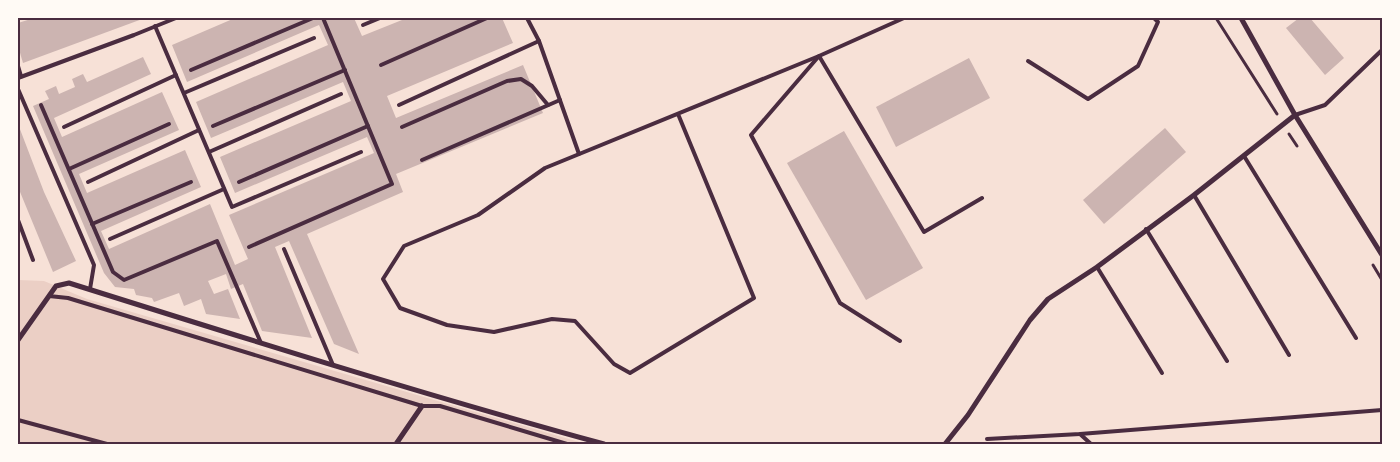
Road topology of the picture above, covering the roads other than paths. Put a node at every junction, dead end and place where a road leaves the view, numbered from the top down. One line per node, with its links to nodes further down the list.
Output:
1 (176, 18): 11 (lane)
2 (313, 18): 19 (lane)
3 (323, 18): 20 (lane)
4 (380, 18): 10 (lane)
5 (487, 18): 17 (lane)
6 (527, 18): 13 (lane)
7 (904, 18): 15 (lane)
8 (1154, 18): 16 (lane)
9 (1241, 18): 31 (street)
10 (363, 25)
11 (155, 26): 21 (lane); 22 (lane)
12 (314, 38): 24 (lane)
13 (539, 41): 26 (lane); 29 (lane)
14 (1382, 50): 31 (lane)
15 (819, 56): 30 (lane); 49 (lane); 63 (lane)
16 (1028, 61)
17 (381, 65)
18 (18, 66): 22 (lane)
19 (191, 70)
20 (345, 70): 33 (lane); 34 (lane)
21 (176, 75): 24 (lane); 35 (lane)
22 (19, 77)
23 (18, 89): 59 (lane)
24 (184, 93): 37 (lane)
25 (341, 94): 38 (lane)
26 (560, 100): 28 (lane); 40 (lane)
27 (41, 105): 43 (lane)
28 (548, 105): 36 (lane); 42 (lane)
29 (399, 106)
30 (678, 114): 40 (lane); 40 (lane)
31 (1295, 115): 41 (street); 56 (street)
32 (169, 124): 43 (lane)
33 (213, 126)
34 (368, 126): 46 (lane); 54 (lane)
35 (64, 127)
36 (402, 127)
37 (199, 130): 38 (lane); 44 (lane)
38 (209, 152): 47 (lane)
39 (361, 152): 47 (lane)
40 (579, 154)
41 (1244, 156): 48 (street); 61 (lane)
42 (422, 160)
43 (69, 169): 51 (lane)
44 (88, 182)
45 (191, 182): 51 (lane)
46 (239, 182)
47 (224, 189): 53 (lane)
48 (1194, 195): 52 (street); 65 (lane)
49 (982, 198)
50 (18, 220): 57 (lane)
51 (92, 224): 64 (lane)
52 (1146, 229): 58 (street); 66 (lane)
53 (110, 239)
54 (249, 247)
55 (284, 249): 67 (lane)
56 (1382, 255)
57 (33, 260)
58 (1097, 267): 68 (lane); 78 (street)
59 (90, 289): 60 (street); 64 (street)
60 (49, 296): 62 (street); 69 (lane)
61 (1356, 338)
62 (18, 340)
63 (900, 341)
64 (261, 343): 67 (street)
65 (1289, 355)
66 (1227, 361)
67 (333, 366): 77 (street)
68 (1162, 373)
69 (422, 406): 75 (street); 76 (lane)
70 (1382, 410): 72 (lane)
71 (18, 420): 74 (lane)
72 (1080, 434): 73 (lane); 79 (lane)
73 (987, 439)
74 (107, 444)
75 (396, 444)
76 (567, 444)
77 (604, 444)
78 (945, 444)
79 (1090, 444)

